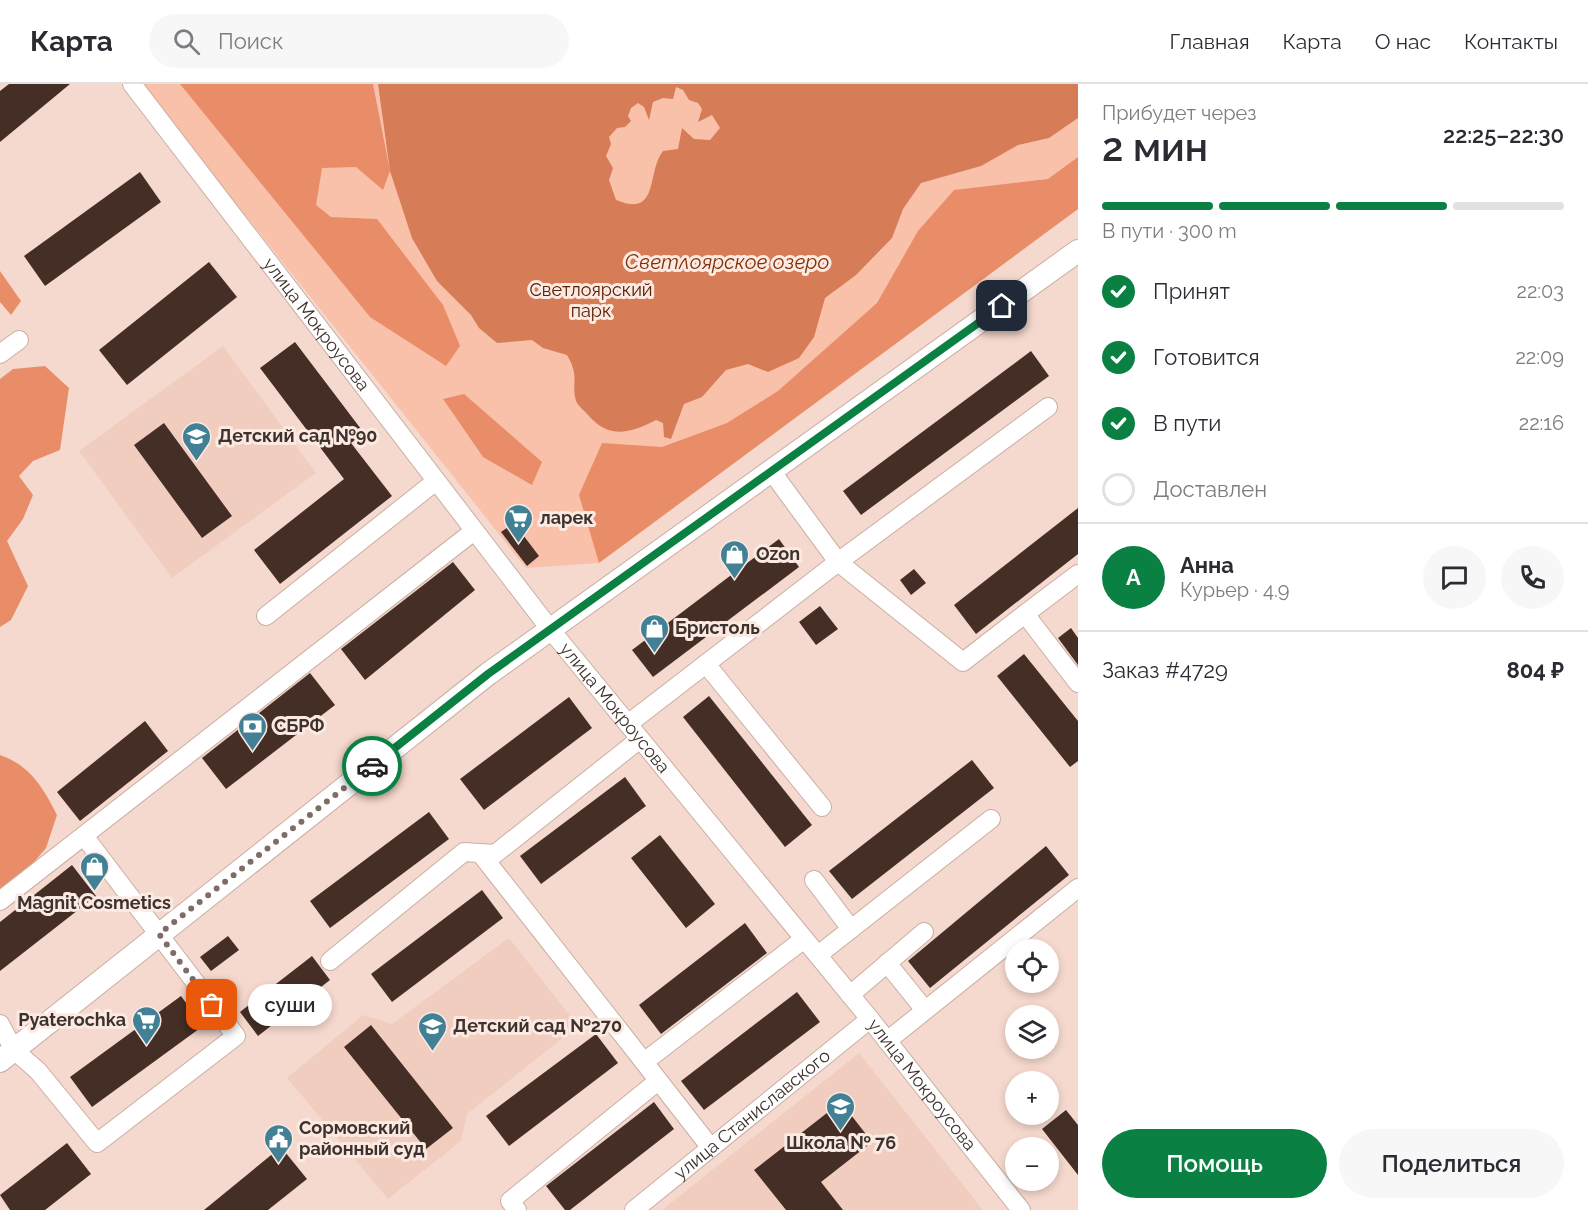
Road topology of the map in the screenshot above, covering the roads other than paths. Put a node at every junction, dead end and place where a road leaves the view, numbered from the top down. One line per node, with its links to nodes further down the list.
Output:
1 (132, 84): 7 (street, улица Мокроусова)
2 (1078, 251): 6 (main road)
3 (20, 340): 4 (street)
4 (0, 354)
5 (1048, 407): 9 (street)
6 (772, 472): 9 (street); 13 (main road)
7 (436, 481): 8 (street, улица Мокроусова); 12 (street)
8 (474, 531): 13 (street, улица Мокроусова); 20 (street)
9 (838, 562): 11 (street); 14 (street)
10 (1078, 574): 11 (street)
11 (1025, 614): 15 (street)
12 (266, 616)
13 (550, 630): 16 (street, улица Мокроусова); 27 (main road)
14 (706, 664): 16 (street); 18 (street)
15 (1078, 683)
16 (628, 724): 17 (street, улица Мокроусова)
17 (640, 739): 21 (street); 28 (street, улица Мокроусова)
18 (822, 807)
19 (991, 819): 25 (street)
20 (84, 836): 24 (street); 27 (street)
21 (480, 853): 30 (street); 38 (street)
22 (814, 880): 25 (street)
23 (1078, 888): 33 (street)
24 (0, 902)
25 (851, 929): 29 (street)
26 (924, 932): 31 (street)
27 (159, 934): 37 (main road); 37 (street)
28 (804, 939): 29 (street, улица Мокроусова); 38 (street)
29 (818, 955): 32 (street, улица Мокроусова)
30 (330, 961)
31 (887, 963): 32 (street); 33 (street)
32 (850, 995): 34 (street, улица Мокроусова)
33 (925, 1010): 36 (street)
34 (870, 1019): 36 (street, улица Мокроусова); 40 (street, улица Станиславского)
35 (0, 1024): 37 (street)
36 (887, 1041): 43 (street, улица Мокроусова)
37 (7, 1055)
38 (644, 1062): 39 (street)
39 (658, 1081): 40 (street); 41 (street)
40 (711, 1148): 42 (street, улица Станиславского)
41 (518, 1210)
42 (634, 1210)
43 (1021, 1210)

